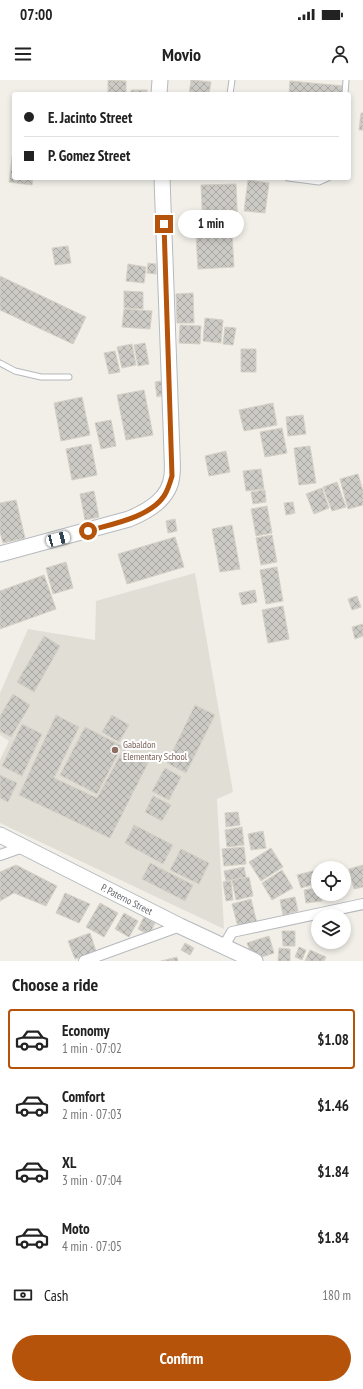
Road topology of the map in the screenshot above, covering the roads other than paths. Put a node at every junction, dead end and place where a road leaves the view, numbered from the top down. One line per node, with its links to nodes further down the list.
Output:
1 (160, 80): 4 (main road)
2 (232, 80): 5 (lane)
3 (346, 80): 6 (lane)
4 (159, 92)
5 (230, 92)
6 (345, 92)
7 (162, 180): 12 (main road)
8 (304, 180): 9 (lane)
9 (324, 180)
10 (0, 363): 11 (lane)
11 (69, 377)
12 (0, 554)
13 (0, 835): 14 (main road, P. Paterno Street)
14 (23, 847): 15 (street); 17 (main road, P. Paterno Street)
15 (0, 856)
16 (363, 904): 18 (street)
17 (180, 926): 18 (main road, P. Paterno Street); 19 (street)
18 (224, 946): 20 (main road, P. Paterno Street)
19 (84, 961)
20 (255, 961)

